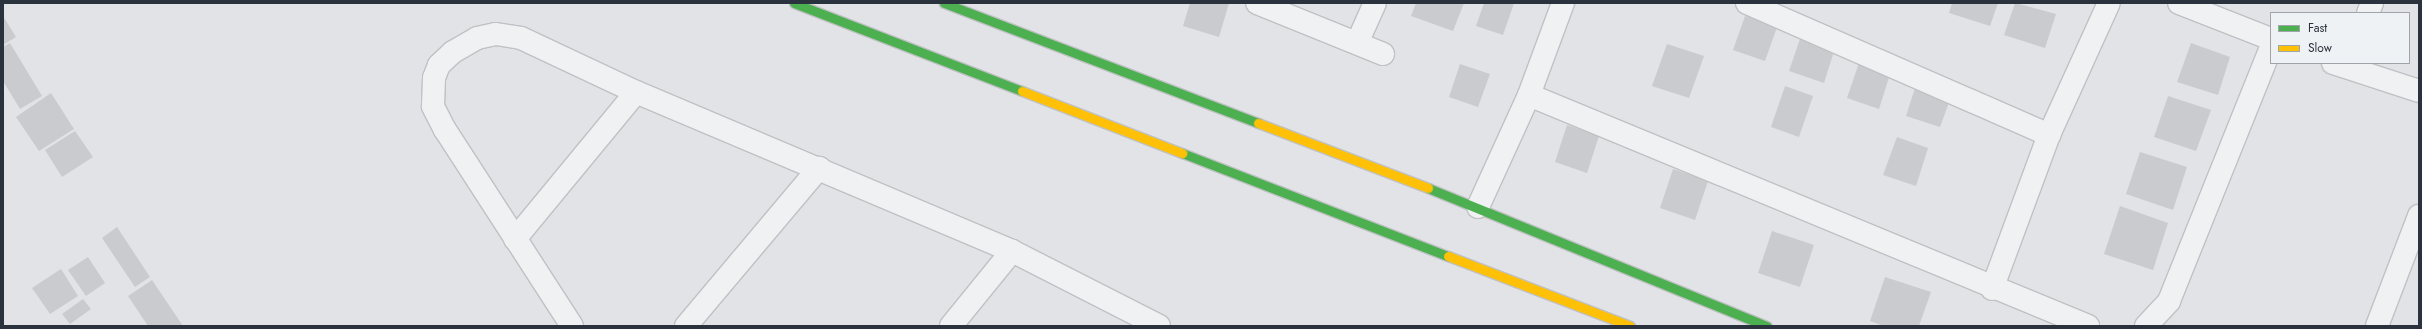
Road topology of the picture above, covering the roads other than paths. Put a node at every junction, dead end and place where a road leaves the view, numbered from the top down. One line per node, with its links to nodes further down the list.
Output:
1 (794, 3): 28 (street)
2 (944, 3): 19 (street)
3 (1257, 3): 10 (street)
4 (1375, 3): 10 (street)
5 (1563, 3): 16 (street)
6 (1747, 3): 17 (street)
7 (2109, 3): 17 (street)
8 (2179, 3): 9 (street)
9 (2270, 39)
10 (1357, 43): 12 (street)
11 (2270, 49): 31 (street)
12 (1383, 54)
13 (2342, 65): 14 (street)
14 (2419, 91)
15 (636, 92): 18 (street); 21 (street); 21 (street)
16 (1529, 95): 19 (street); 23 (street)
17 (2049, 135): 23 (street)
18 (819, 168): 22 (street); 25 (street)
19 (1478, 207): 29 (street)
20 (2419, 216): 32 (street)
21 (514, 239): 24 (street)
22 (1012, 251): 26 (street); 27 (street)
23 (1992, 289): 30 (street)
24 (572, 326)
25 (686, 326)
26 (951, 326)
27 (1159, 326)
28 (1630, 326)
29 (1767, 326)
30 (2088, 326)
31 (2146, 326)
32 (2376, 326)

